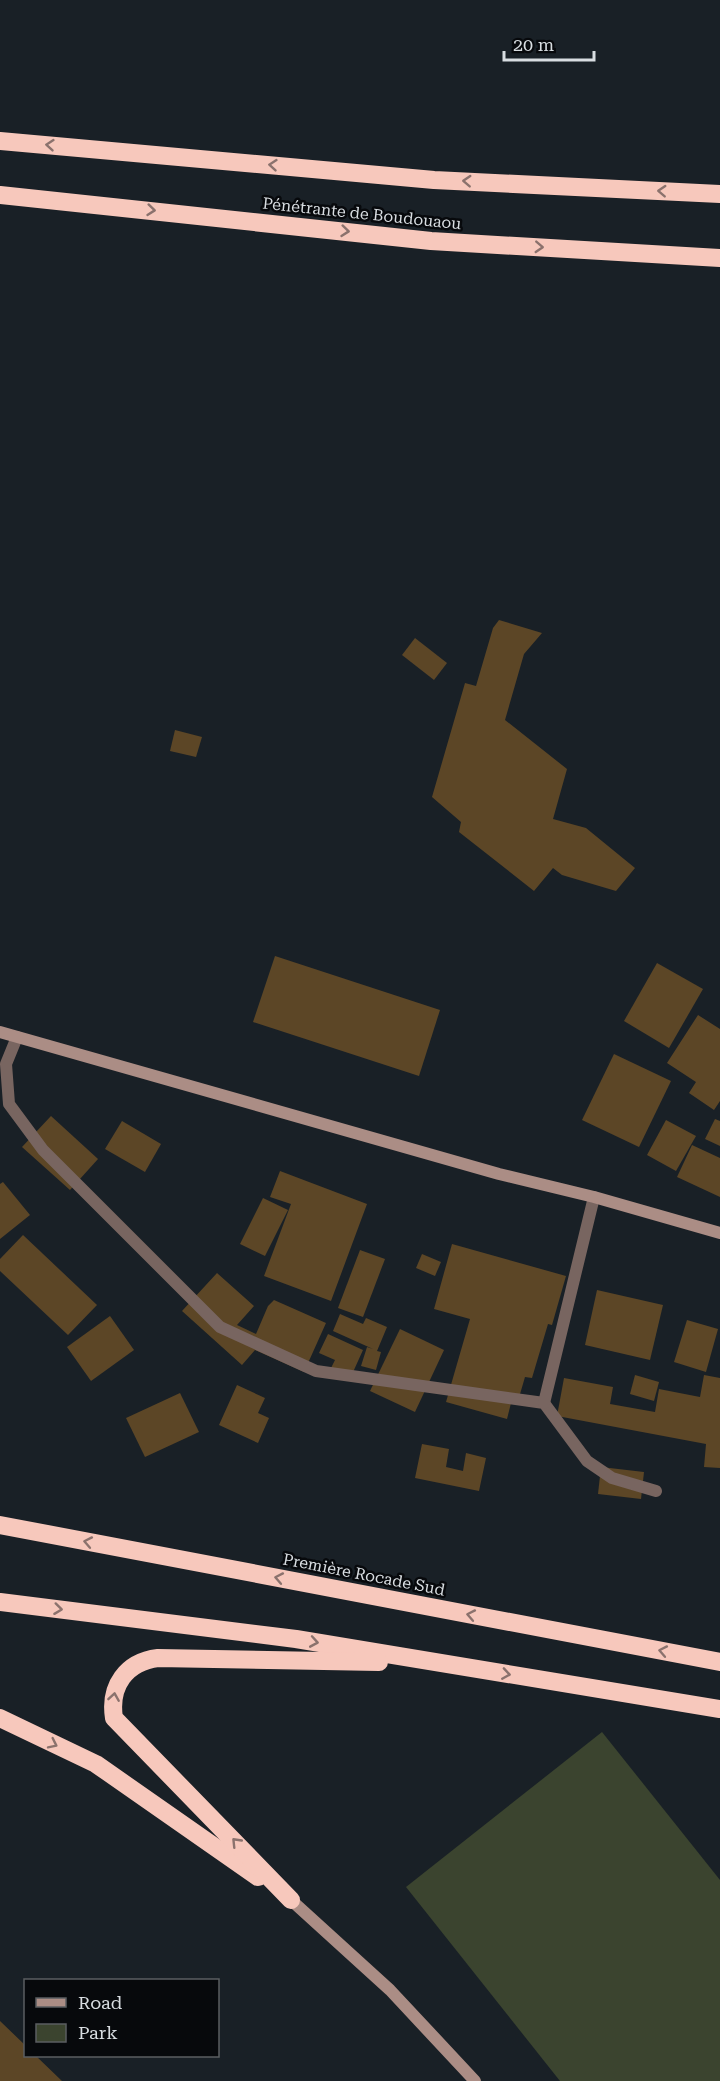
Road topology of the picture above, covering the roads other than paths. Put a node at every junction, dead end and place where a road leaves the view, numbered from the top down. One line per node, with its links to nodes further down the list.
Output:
1 (0, 141): 2 (highway, one-way to 1)
2 (720, 194)
3 (0, 195): 4 (highway, Pénétrante de Boudouaou, one-way to 4)
4 (720, 258)
5 (0, 1032): 6 (main road)
6 (17, 1037): 7 (main road); 9 (street)
7 (594, 1197): 8 (main road); 9 (street)
8 (720, 1233)
9 (544, 1403): 10 (street)
10 (656, 1491)
11 (0, 1525): 13 (highway, Première Rocade Sud, one-way to 11)
12 (0, 1602): 14 (highway, one-way to 14)
13 (720, 1662)
14 (436, 1663): 15 (highway, one-way to 15); 17 (highway, one-way to 14)
15 (720, 1709)
16 (0, 1718): 17 (highway, one-way to 17)
17 (291, 1900): 18 (main road)
18 (475, 2081)

